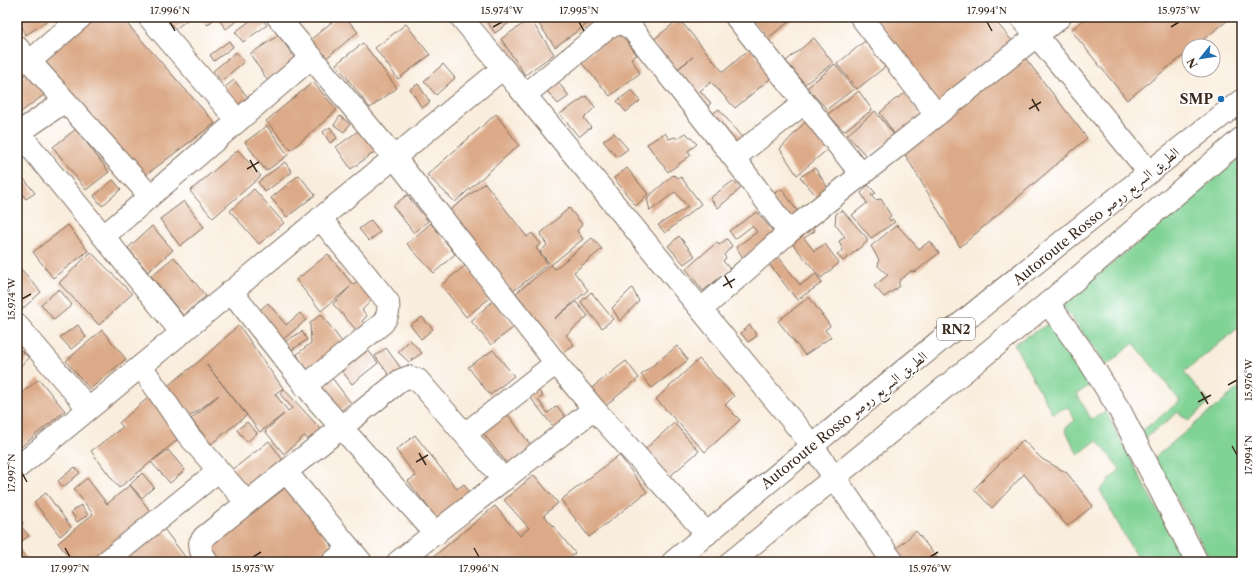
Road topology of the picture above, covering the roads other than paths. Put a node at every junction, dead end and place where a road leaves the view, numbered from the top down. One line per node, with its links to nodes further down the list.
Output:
1 (81, 17): 10 (main road)
2 (149, 17): 18 (main road)
3 (278, 17): 11 (main road)
4 (461, 17): 12 (main road)
5 (736, 17): 16 (main road)
6 (861, 17): 17 (main road)
7 (1021, 17): 9 (main road)
8 (1060, 17): 9 (main road)
9 (1036, 36): 17 (main road); 23 (main road)
10 (23, 54): 15 (main road)
11 (312, 57): 18 (main road); 21 (main road)
12 (503, 68): 13 (main road); 21 (main road)
13 (525, 95): 22 (main road); 31 (main road)
14 (1242, 100): 23 (main road, Autoroute Rosso الطريق السريع روصو / RN2)
15 (65, 101): 19 (main road); 25 (main road)
16 (804, 103): 22 (main road); 24 (main road)
17 (937, 115): 24 (main road)
18 (238, 121): 25 (main road)
19 (18, 134): 28 (main road)
20 (1242, 138): 30 (main road, RN2)
21 (394, 157): 26 (main road); 34 (main road)
22 (734, 158): 27 (main road)
23 (1149, 172): 41 (main road, Autoroute Rosso الطريق السريع روصو / RN2)
24 (862, 175): 27 (main road)
25 (150, 196): 28 (main road)
26 (320, 218): 29 (main road); 36 (main road)
27 (789, 232): 31 (main road)
28 (104, 236): 33 (main road)
29 (231, 292): 33 (main road); 36 (main road)
30 (1048, 303): 45 (main road, RN2); 57 (main road)
31 (702, 309): 41 (main road)
32 (18, 328): 37 (main road)
33 (182, 332): 35 (main road)
34 (556, 363): 38 (main road); 40 (main road)
35 (141, 366): 37 (main road); 43 (main road)
36 (305, 386): 39 (main road)
37 (89, 409): 42 (main road)
38 (594, 409): 46 (main road); 49 (main road)
39 (341, 427): 40 (main road); 44 (main road); 48 (main road)
40 (466, 434): 46 (main road)
41 (812, 445): 45 (main road); 49 (main road, Autoroute Rosso الطريق السريع روصو / RN2)
42 (17, 468)
43 (218, 471): 47 (main road); 51 (main road)
44 (286, 472): 47 (main road); 50 (main road)
45 (835, 479): 55 (main road, RN2); 56 (main road)
46 (504, 480): 48 (main road)
47 (247, 503): 52 (main road)
48 (436, 534): 53 (main road)
49 (707, 534): 54 (main road, Autoroute Rosso الطريق السريع روصو / RN2)
50 (347, 558)
51 (106, 562)
52 (207, 562)
53 (398, 562)
54 (673, 562)
55 (731, 562)
56 (893, 562)
57 (1197, 562)

